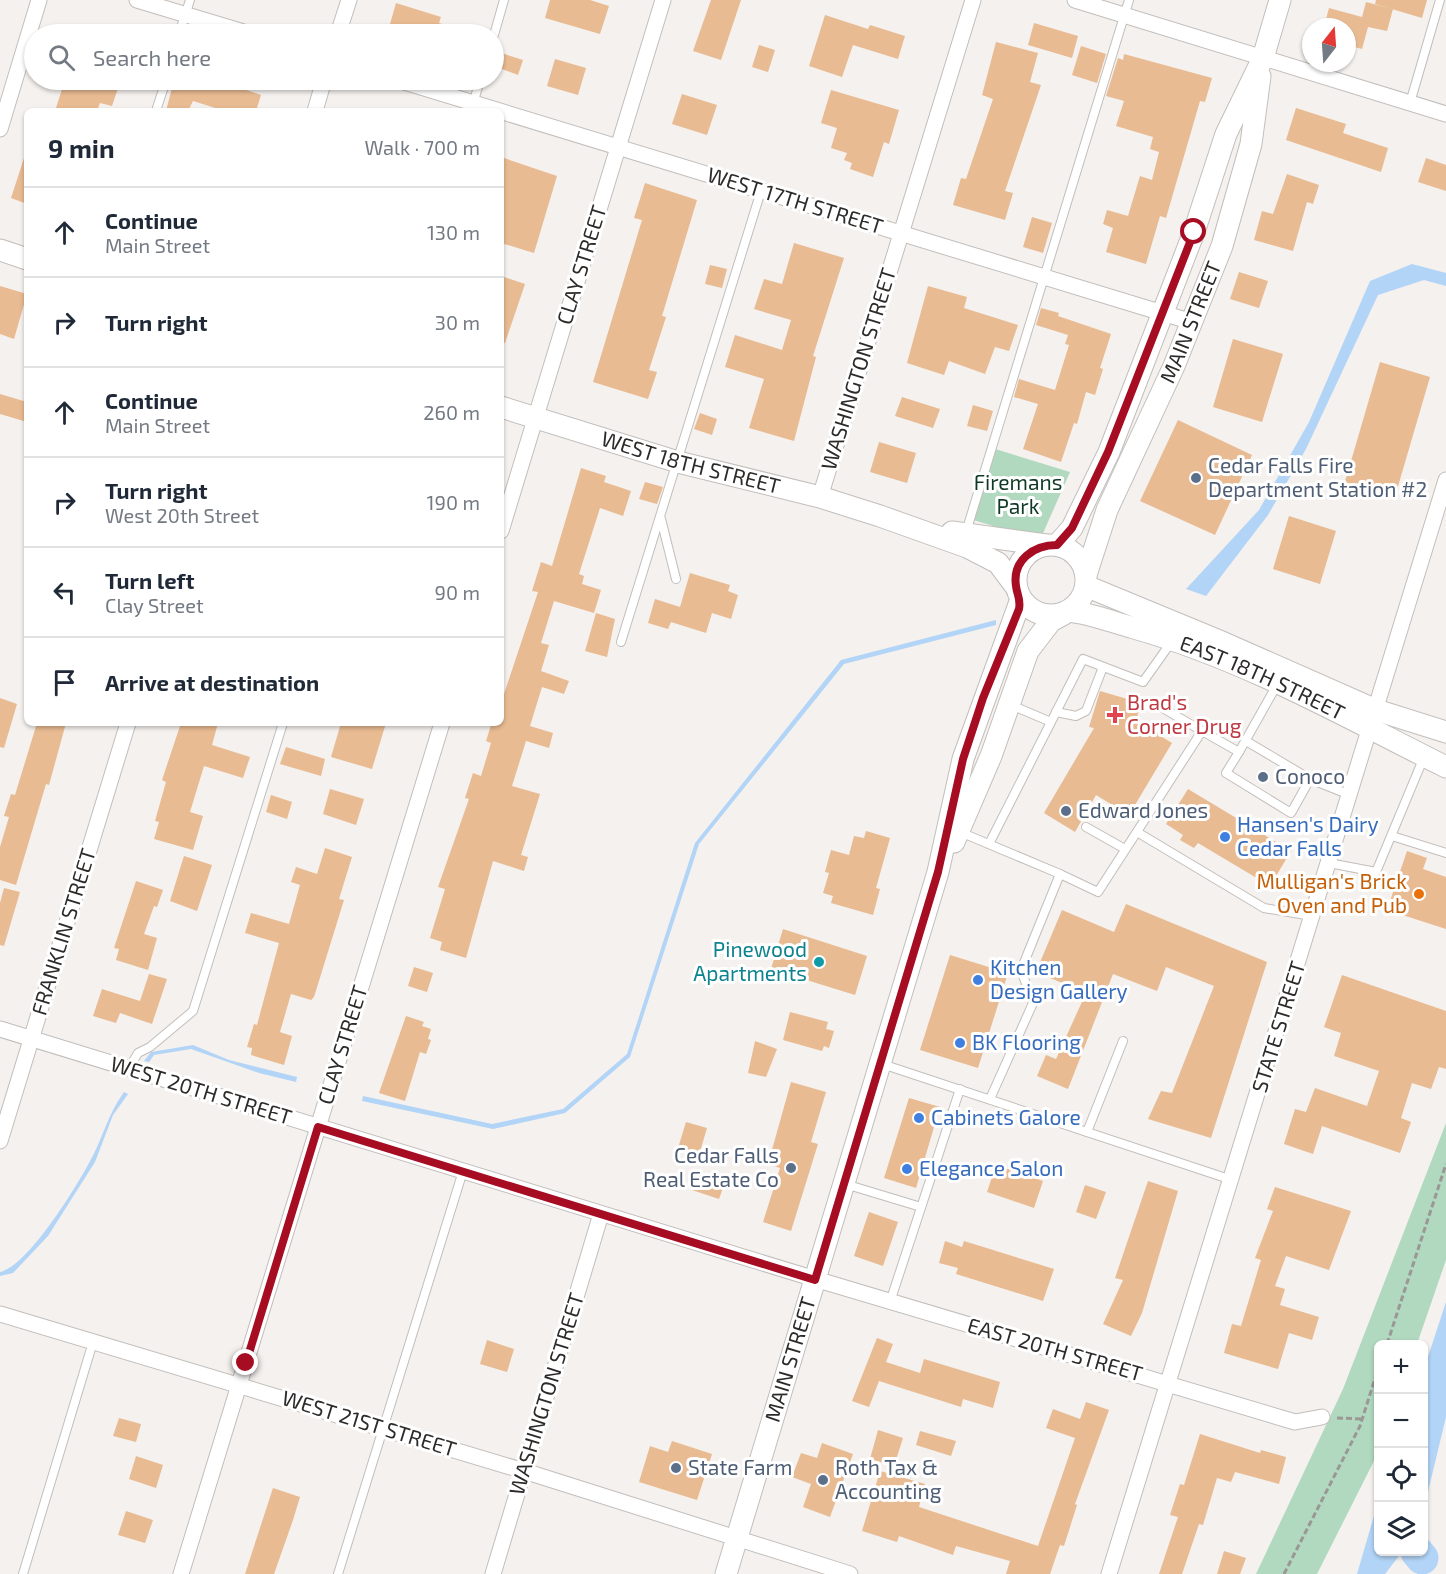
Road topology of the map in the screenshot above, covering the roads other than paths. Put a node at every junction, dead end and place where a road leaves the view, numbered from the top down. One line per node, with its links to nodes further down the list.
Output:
1 (39, 0): 13 (street)
2 (137, 0): 11 (street)
3 (349, 0): 16 (street)
4 (504, 0): 17 (lane)
5 (663, 0): 31 (street, CLAY STREET)
6 (973, 0): 33 (street, WASHINGTON STREET)
7 (1075, 0): 12 (street)
8 (1129, 0): 12 (lane)
9 (1280, 0): 19 (main road, MAIN STREET)
10 (1440, 0): 24 (lane)
11 (188, 7): 14 (lane); 15 (street)
12 (1124, 15): 19 (street); 36 (lane)
13 (32, 24)
14 (182, 24)
15 (227, 24)
16 (341, 24)
17 (497, 24)
18 (24, 50): 30 (street)
19 (1263, 58): 24 (street); 37 (main road, MAIN STREET); 38 (main road, MAIN STREET)
20 (163, 90): 26 (lane)
21 (321, 90): 27 (street)
22 (425, 90): 25 (street, WEST 17TH STREET)
23 (477, 90): 25 (lane)
24 (1410, 103): 28 (street)
25 (472, 107)
26 (157, 108)
27 (316, 108)
28 (1446, 114)
29 (504, 116): 31 (street, WEST 17TH STREET)
30 (0, 129)
31 (618, 147): 32 (street, WEST 17TH STREET); 40 (street, CLAY STREET)
32 (761, 190): 33 (street, WEST 17TH STREET); 41 (lane)
33 (901, 233): 36 (street, WEST 17TH STREET); 43 (street, WASHINGTON STREET)
34 (0, 250): 35 (main road)
35 (24, 257)
36 (1044, 277): 37 (street, WEST 17TH STREET); 47 (lane)
37 (1161, 312): 38 (street, WEST 17TH STREET); 48 (main road, MAIN STREET)
38 (1192, 322): 50 (main road, MAIN STREET)
39 (504, 408): 40 (main road, WEST 18TH STREET)
40 (536, 418): 41 (main road, WEST 18TH STREET); 46 (street, CLAY STREET)
41 (678, 462): 43 (main road, WEST 18TH STREET); 45 (lane)
42 (1446, 480): 60 (street, STATE STREET)
43 (820, 497): 44 (main road, WEST 18TH STREET)
44 (880, 516): 47 (main road, WEST 18TH STREET); 51 (main road, WEST 18TH STREET)
45 (660, 518): 49 (lane); 54 (lane)
46 (504, 521)
47 (965, 535): 48 (main road, WEST 18TH STREET)
48 (1052, 545): 50 (main road); 51 (main road)
49 (676, 579)
50 (1086, 581): 52 (main road); 60 (main road, EAST 18TH STREET)
51 (1018, 593): 52 (main road); 81 (main road, MAIN STREET)
52 (1066, 613): 53 (main road, EAST 18TH STREET); 57 (main road, MAIN STREET)
53 (1173, 639): 55 (lane); 56 (main road, EAST 18TH STREET)
54 (621, 642)
55 (1103, 667): 59 (lane); 59 (lane)
56 (1278, 683): 60 (main road, EAST 18TH STREET); 67 (lane)
57 (1009, 704): 61 (lane); 74 (main road, MAIN STREET)
58 (1161, 707): 65 (lane)
59 (1056, 712): 61 (lane)
60 (1373, 719): 66 (main road, EAST 18TH STREET); 69 (main road, EAST 18TH STREET); 72 (street, STATE STREET)
61 (1051, 722): 77 (lane)
62 (127, 726): 85 (street, FRANKLIN STREET)
63 (282, 726): 88 (lane)
64 (441, 726): 91 (street, CLAY STREET)
65 (1202, 731): 68 (lane); 75 (lane)
66 (1446, 732)
67 (1246, 741): 68 (lane); 71 (lane)
68 (1239, 752): 71 (lane)
69 (1425, 756): 70 (main road, EAST 18TH STREET); 76 (lane)
70 (1446, 766)
71 (1311, 779): 72 (lane)
72 (1350, 795): 80 (street, STATE STREET)
73 (1086, 827): 78 (lane)
74 (960, 831): 77 (lane); 81 (main road, MAIN STREET)
75 (1137, 832): 78 (lane); 83 (lane)
76 (1392, 836): 79 (lane); 80 (lane)
77 (989, 844): 82 (lane)
78 (1125, 849): 82 (lane)
79 (1446, 853)
80 (1329, 863): 83 (street, STATE STREET)
81 (938, 872): 87 (main road, MAIN STREET)
82 (1060, 874): 90 (lane)
83 (1313, 916): 95 (street, STATE STREET)
84 (0, 1029): 85 (street, WEST 20TH STREET)
85 (31, 1038): 88 (street, WEST 20TH STREET); 93 (street, FRANKLIN STREET)
86 (1123, 1041): 92 (lane)
87 (880, 1063): 89 (lane); 96 (main road, MAIN STREET)
88 (129, 1068): 91 (street, WEST 20TH STREET)
89 (960, 1089): 90 (lane); 97 (lane)
90 (990, 1099): 92 (lane)
91 (318, 1127): 94 (street, WEST 20TH STREET); 104 (street, CLAY STREET)
92 (1087, 1132): 95 (lane)
93 (0, 1141)
94 (463, 1171): 98 (street, WEST 20TH STREET); 106 (lane)
95 (1232, 1180): 103 (street, STATE STREET)
96 (844, 1184): 97 (lane); 99 (main road, MAIN STREET)
97 (921, 1207): 100 (lane)
98 (601, 1214): 99 (street, WEST 20TH STREET); 107 (street, WASHINGTON STREET)
99 (815, 1280): 100 (street, EAST 20TH STREET); 108 (main road, MAIN STREET)
100 (890, 1302): 103 (street, EAST 20TH STREET)
101 (0, 1314): 102 (street, WEST 21ST STREET)
102 (93, 1342): 104 (street, WEST 21ST STREET); 109 (lane)
103 (1169, 1384): 105 (street, EAST 20TH STREET); 115 (street, STATE STREET)
104 (239, 1386): 106 (street, WEST 21ST STREET); 110 (street, CLAY STREET)
105 (1322, 1417)
106 (383, 1429): 107 (street, WEST 21ST STREET); 111 (lane)
107 (524, 1471): 108 (street, WEST 21ST STREET); 112 (street, WASHINGTON STREET)
108 (737, 1538): 113 (main road, MAIN STREET); 114 (street, WEST 21ST STREET)
109 (23, 1574)
110 (182, 1574)
111 (338, 1574)
112 (493, 1574)
113 (726, 1574)
114 (850, 1574)
115 (1109, 1574)

